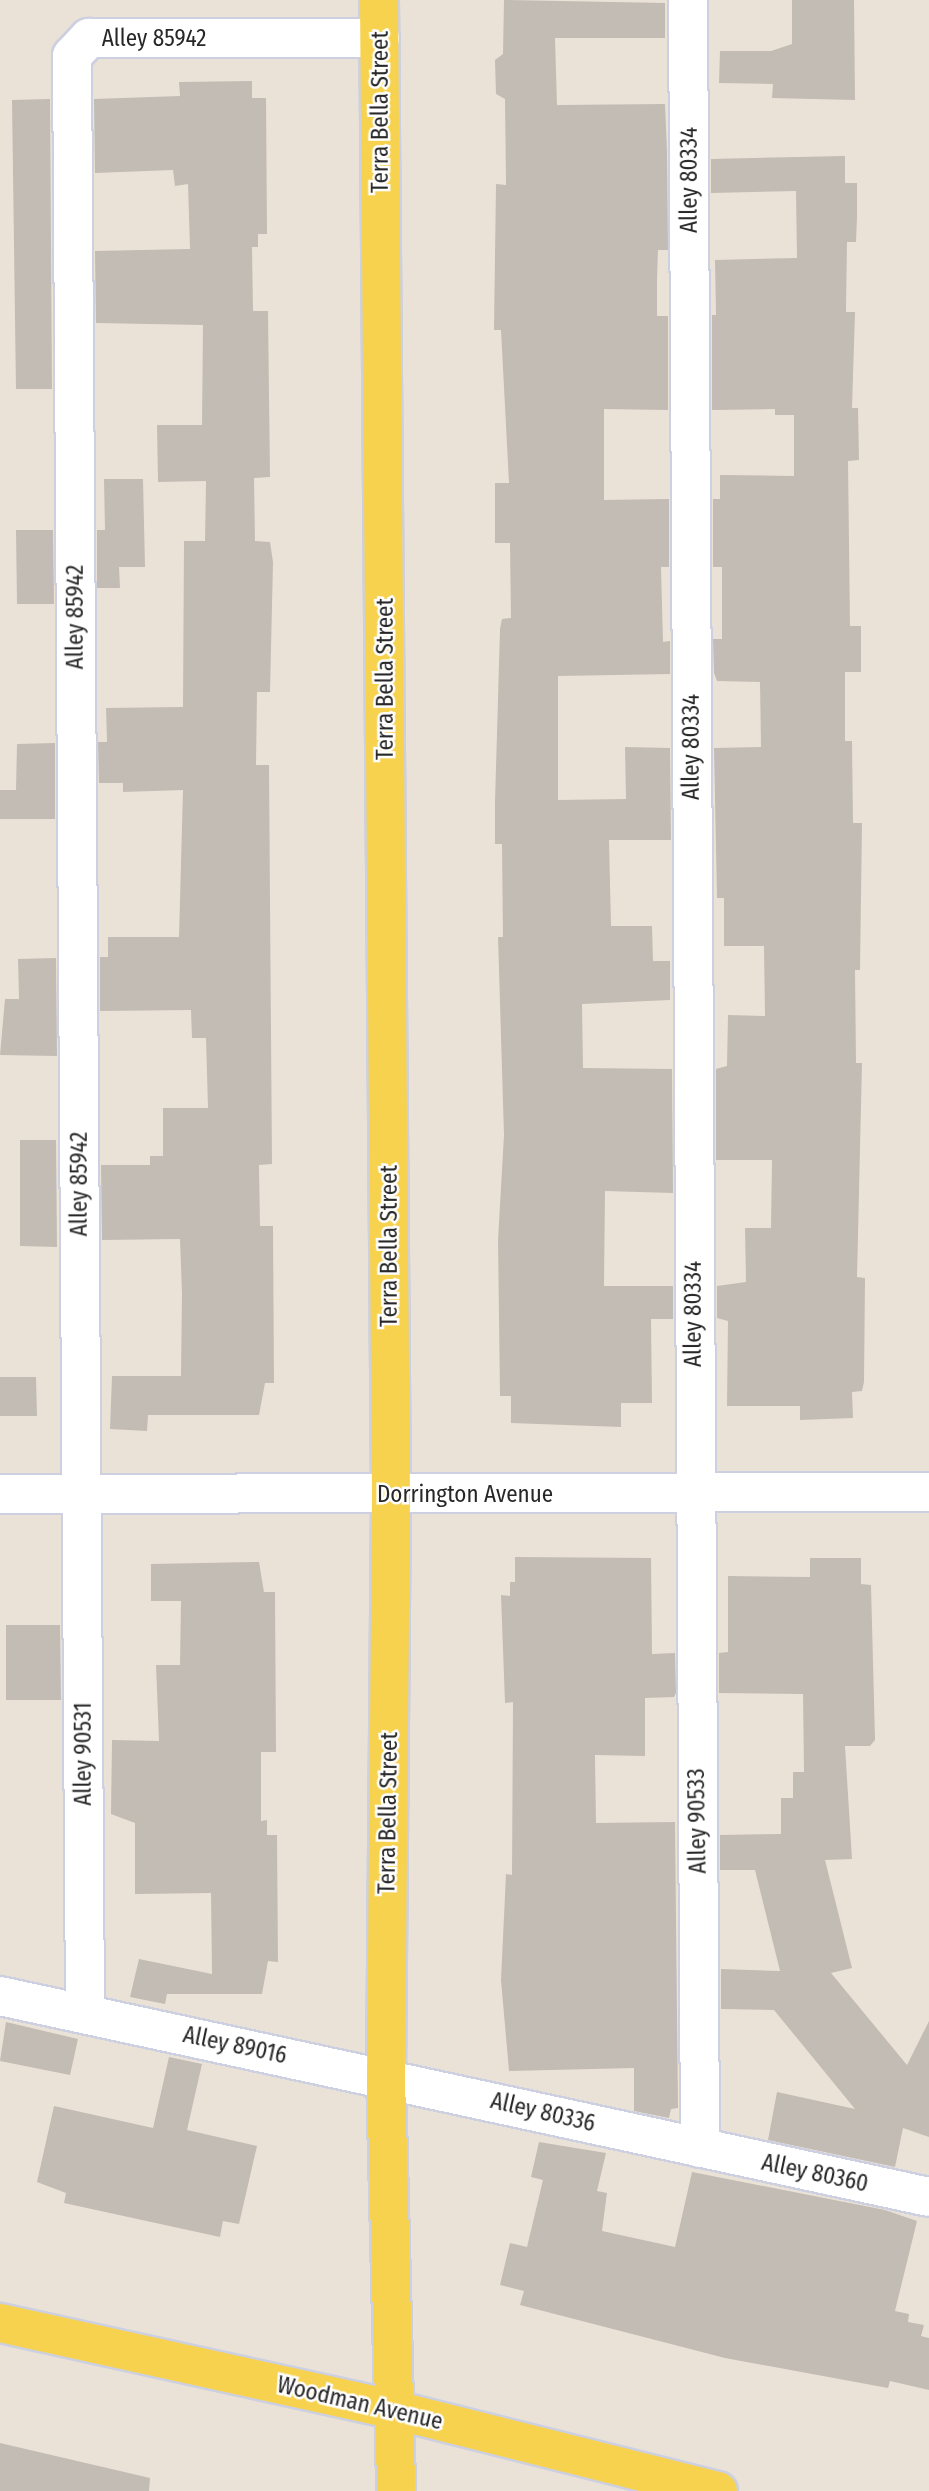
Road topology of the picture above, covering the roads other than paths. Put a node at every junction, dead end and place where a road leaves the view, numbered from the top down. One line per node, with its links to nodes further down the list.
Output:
1 (379, 0): 3 (main road, Terra Bella Street)
2 (688, 0): 8 (street, Alley 80334)
3 (380, 38): 6 (street, Alley 85942); 7 (main road, Terra Bella Street)
4 (929, 1492): 8 (street, Dorrington Avenue)
5 (0, 1494): 6 (street, Dorrington Avenue)
6 (81, 1494): 7 (street, Dorrington Avenue); 10 (street, Alley 90531)
7 (391, 1494): 8 (street, Dorrington Avenue); 11 (main road, Terra Bella Street)
8 (694, 1494): 12 (street, Alley 90533)
9 (0, 1996): 10 (street, Alley 89016)
10 (85, 2014): 11 (street, Alley 89016)
11 (386, 2076): 12 (street, Alley 80336); 15 (main road, Terra Bella Street)
12 (700, 2148): 13 (street, Alley 80360)
13 (929, 2197)
14 (0, 2323): 15 (main road, Woodman Avenue)
15 (395, 2410): 16 (main road, Terra Bella Street); 17 (main road, Woodman Avenue)
16 (396, 2491)
17 (718, 2491)

